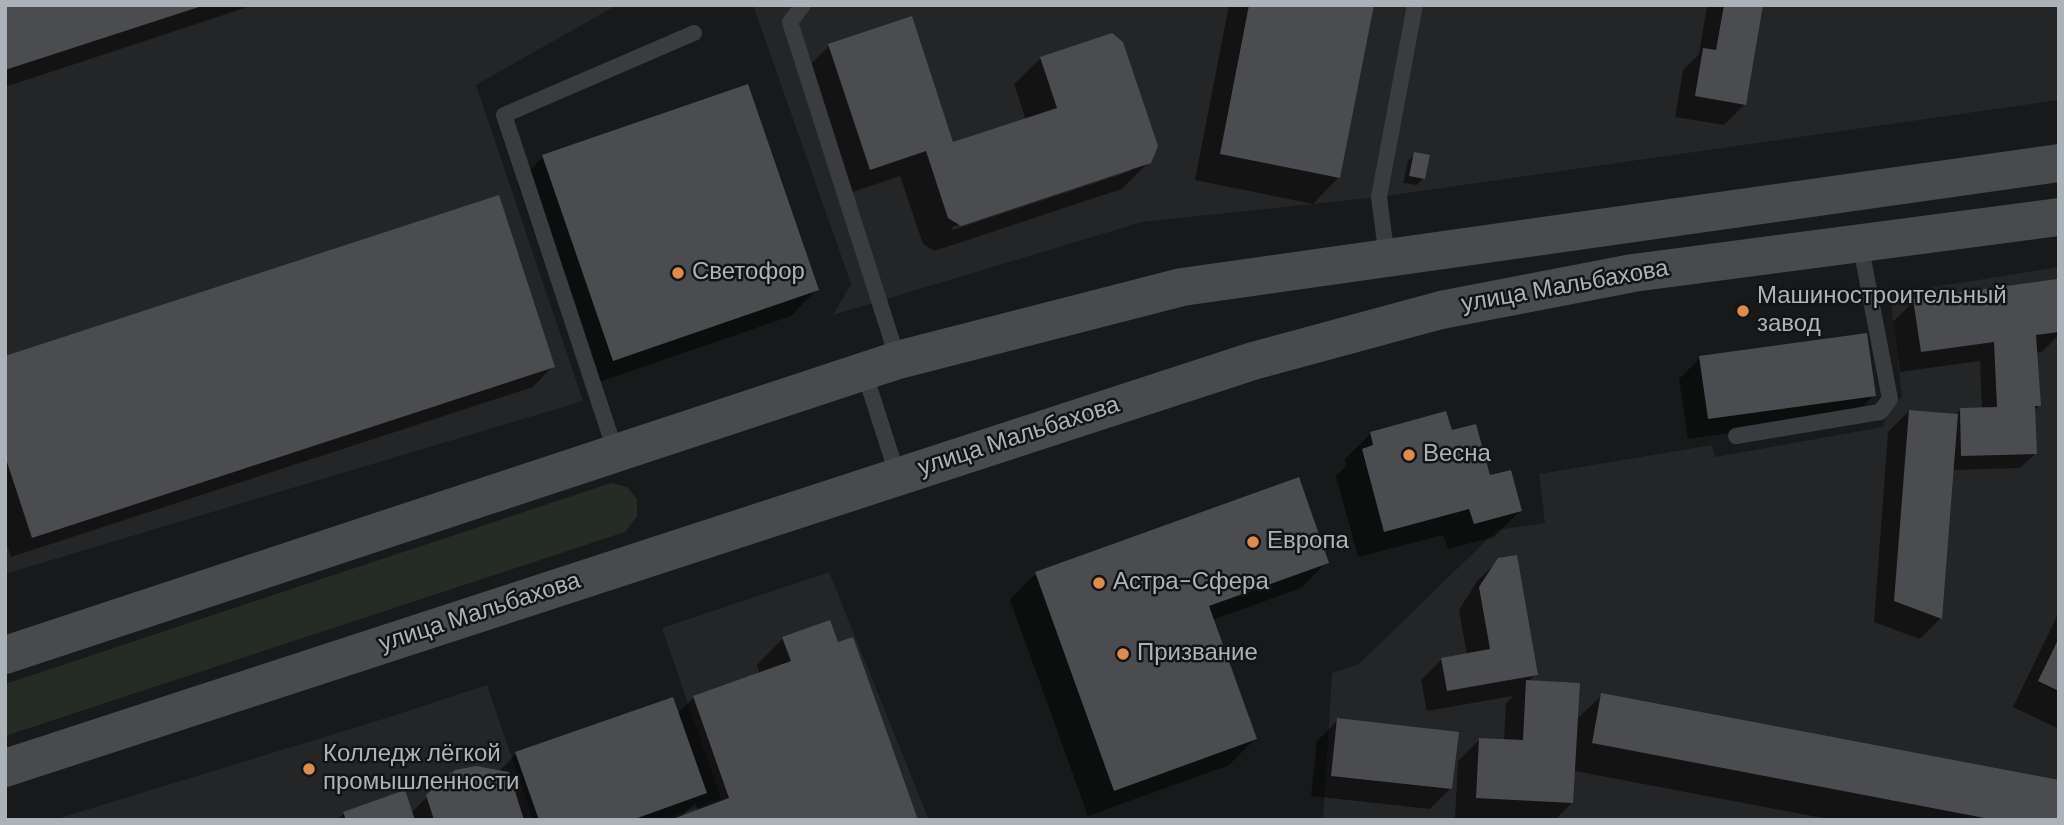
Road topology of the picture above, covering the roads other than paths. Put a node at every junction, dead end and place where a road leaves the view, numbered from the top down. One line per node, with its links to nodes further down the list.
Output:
1 (803, 5): 8 (lane)
2 (1415, 5): 7 (lane)
3 (694, 33): 10 (lane)
4 (2059, 163): 7 (main road, улица Мальбахова)
5 (2059, 217): 6 (main road, улица Мальбахова)
6 (1860, 243): 9 (lane); 11 (main road, улица Мальбахова)
7 (1387, 258): 8 (main road, улица Мальбахова)
8 (881, 366): 10 (main road, улица Мальбахова); 11 (lane)
9 (1735, 436)
10 (616, 453): 12 (main road, улица Мальбахова)
11 (898, 477): 13 (main road, улица Мальбахова)
12 (5, 655)
13 (5, 768)

